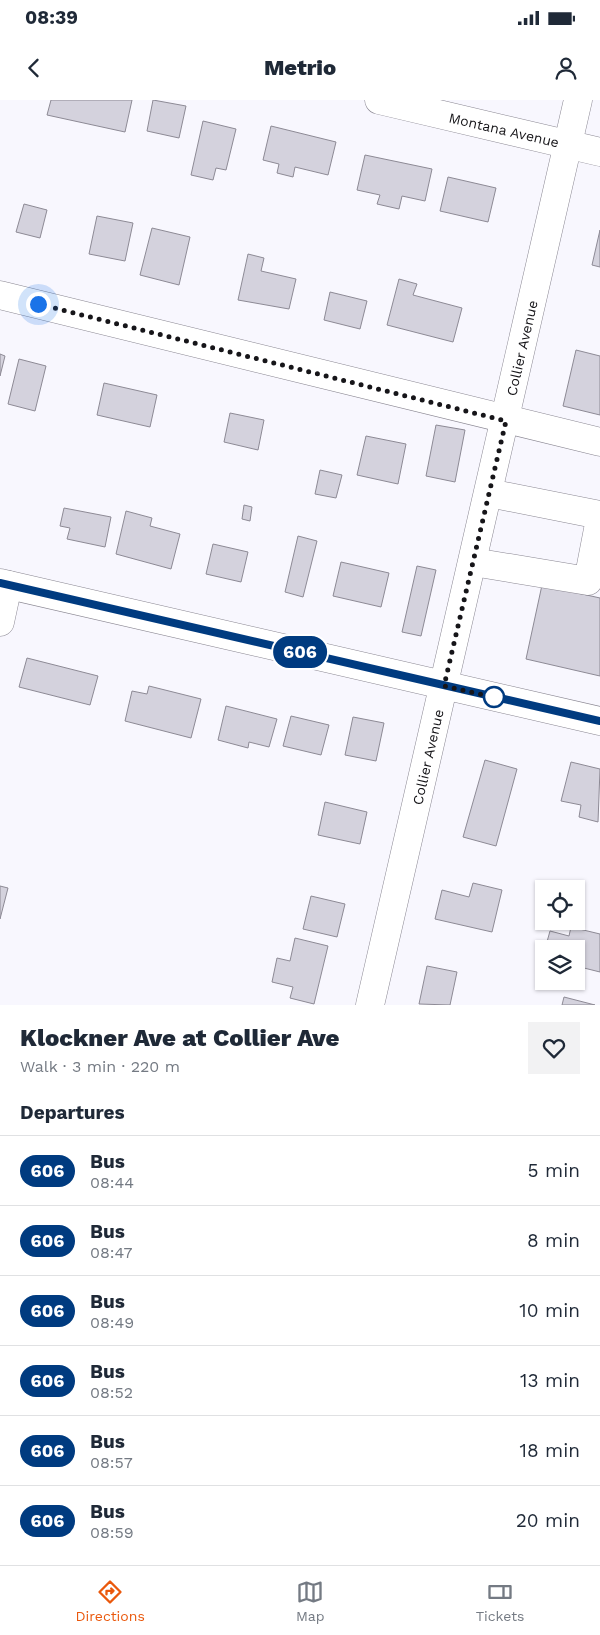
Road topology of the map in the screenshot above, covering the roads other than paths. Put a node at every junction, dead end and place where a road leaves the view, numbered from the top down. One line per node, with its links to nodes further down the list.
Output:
1 (379, 100): 3 (street, Montana Avenue)
2 (578, 100): 3 (street, Collier Avenue)
3 (568, 145): 4 (street, Montana Avenue); 6 (street, Collier Avenue)
4 (600, 152)
5 (0, 295): 6 (street)
6 (506, 421): 7 (street); 8 (street, Collier Avenue)
7 (600, 442)
8 (489, 493): 9 (street); 11 (street, Collier Avenue)
9 (600, 515)
10 (600, 520): 11 (street)
11 (473, 562): 14 (street, Collier Avenue)
12 (4, 584): 13 (street); 14 (street)
13 (0, 622)
14 (444, 686): 15 (street); 16 (street, Collier Avenue)
15 (600, 721)
16 (370, 1005)

